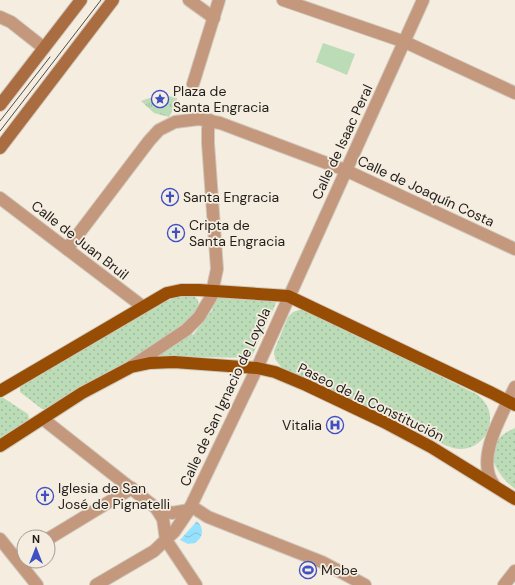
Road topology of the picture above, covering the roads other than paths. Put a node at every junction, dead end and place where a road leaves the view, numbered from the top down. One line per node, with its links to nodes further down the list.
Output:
1 (81, 0): 11 (street)
2 (113, 0): 16 (street)
3 (189, 0): 9 (street)
4 (219, 0): 9 (street)
5 (283, 0): 7 (street)
6 (423, 0): 10 (street, Calle de Isaac Peral)
7 (306, 4): 10 (street)
8 (0, 17): 11 (street)
9 (214, 18): 12 (street)
10 (405, 42): 13 (street); 17 (street, Calle de Isaac Peral)
11 (44, 48): 14 (street)
12 (194, 84)
13 (515, 93)
14 (0, 105)
15 (210, 120): 17 (street, Calle de Joaquín Costa); 19 (street); 21 (street, Paseo de la Constitución)
16 (0, 148)
17 (346, 170): 20 (street, Calle de Joaquín Costa); 22 (street, Calle de Isaac Peral)
18 (0, 198): 19 (street, Calle de Juan Bruil)
19 (67, 249): 23 (street, Calle de Juan Bruil)
20 (515, 249)
21 (213, 291): 22 (main road); 23 (main road); 24 (street, Paseo de la Constitución)
22 (288, 296): 25 (street, Calle de San Ignacio de Loyola); 28 (main road)
23 (142, 306): 27 (main road)
24 (131, 367): 25 (main road, Paseo de la Constitución); 29 (main road, Paseo de la Constitución)
25 (257, 368): 31 (main road, Paseo de la Constitución); 35 (street, Calle de San Ignacio de Loyola)
26 (515, 387): 28 (street)
27 (0, 391)
28 (512, 403): 31 (street)
29 (43, 420): 30 (main road, Paseo de la Constitución); 32 (street)
30 (0, 446)
31 (494, 485): 33 (main road, Paseo de la Constitución)
32 (132, 488): 34 (street); 36 (street)
33 (515, 499)
34 (156, 508): 35 (street); 38 (street)
35 (190, 508): 38 (street, Calle de San Ignacio de Loyola); 45 (street)
36 (56, 534)
37 (0, 539): 39 (street)
38 (166, 540): 43 (street, Calle de San Ignacio de Loyola); 44 (street)
39 (16, 553)
40 (28, 569): 42 (street)
41 (515, 571): 46 (street)
42 (37, 585)
43 (96, 585)
44 (196, 585)
45 (365, 585)
46 (504, 585)

